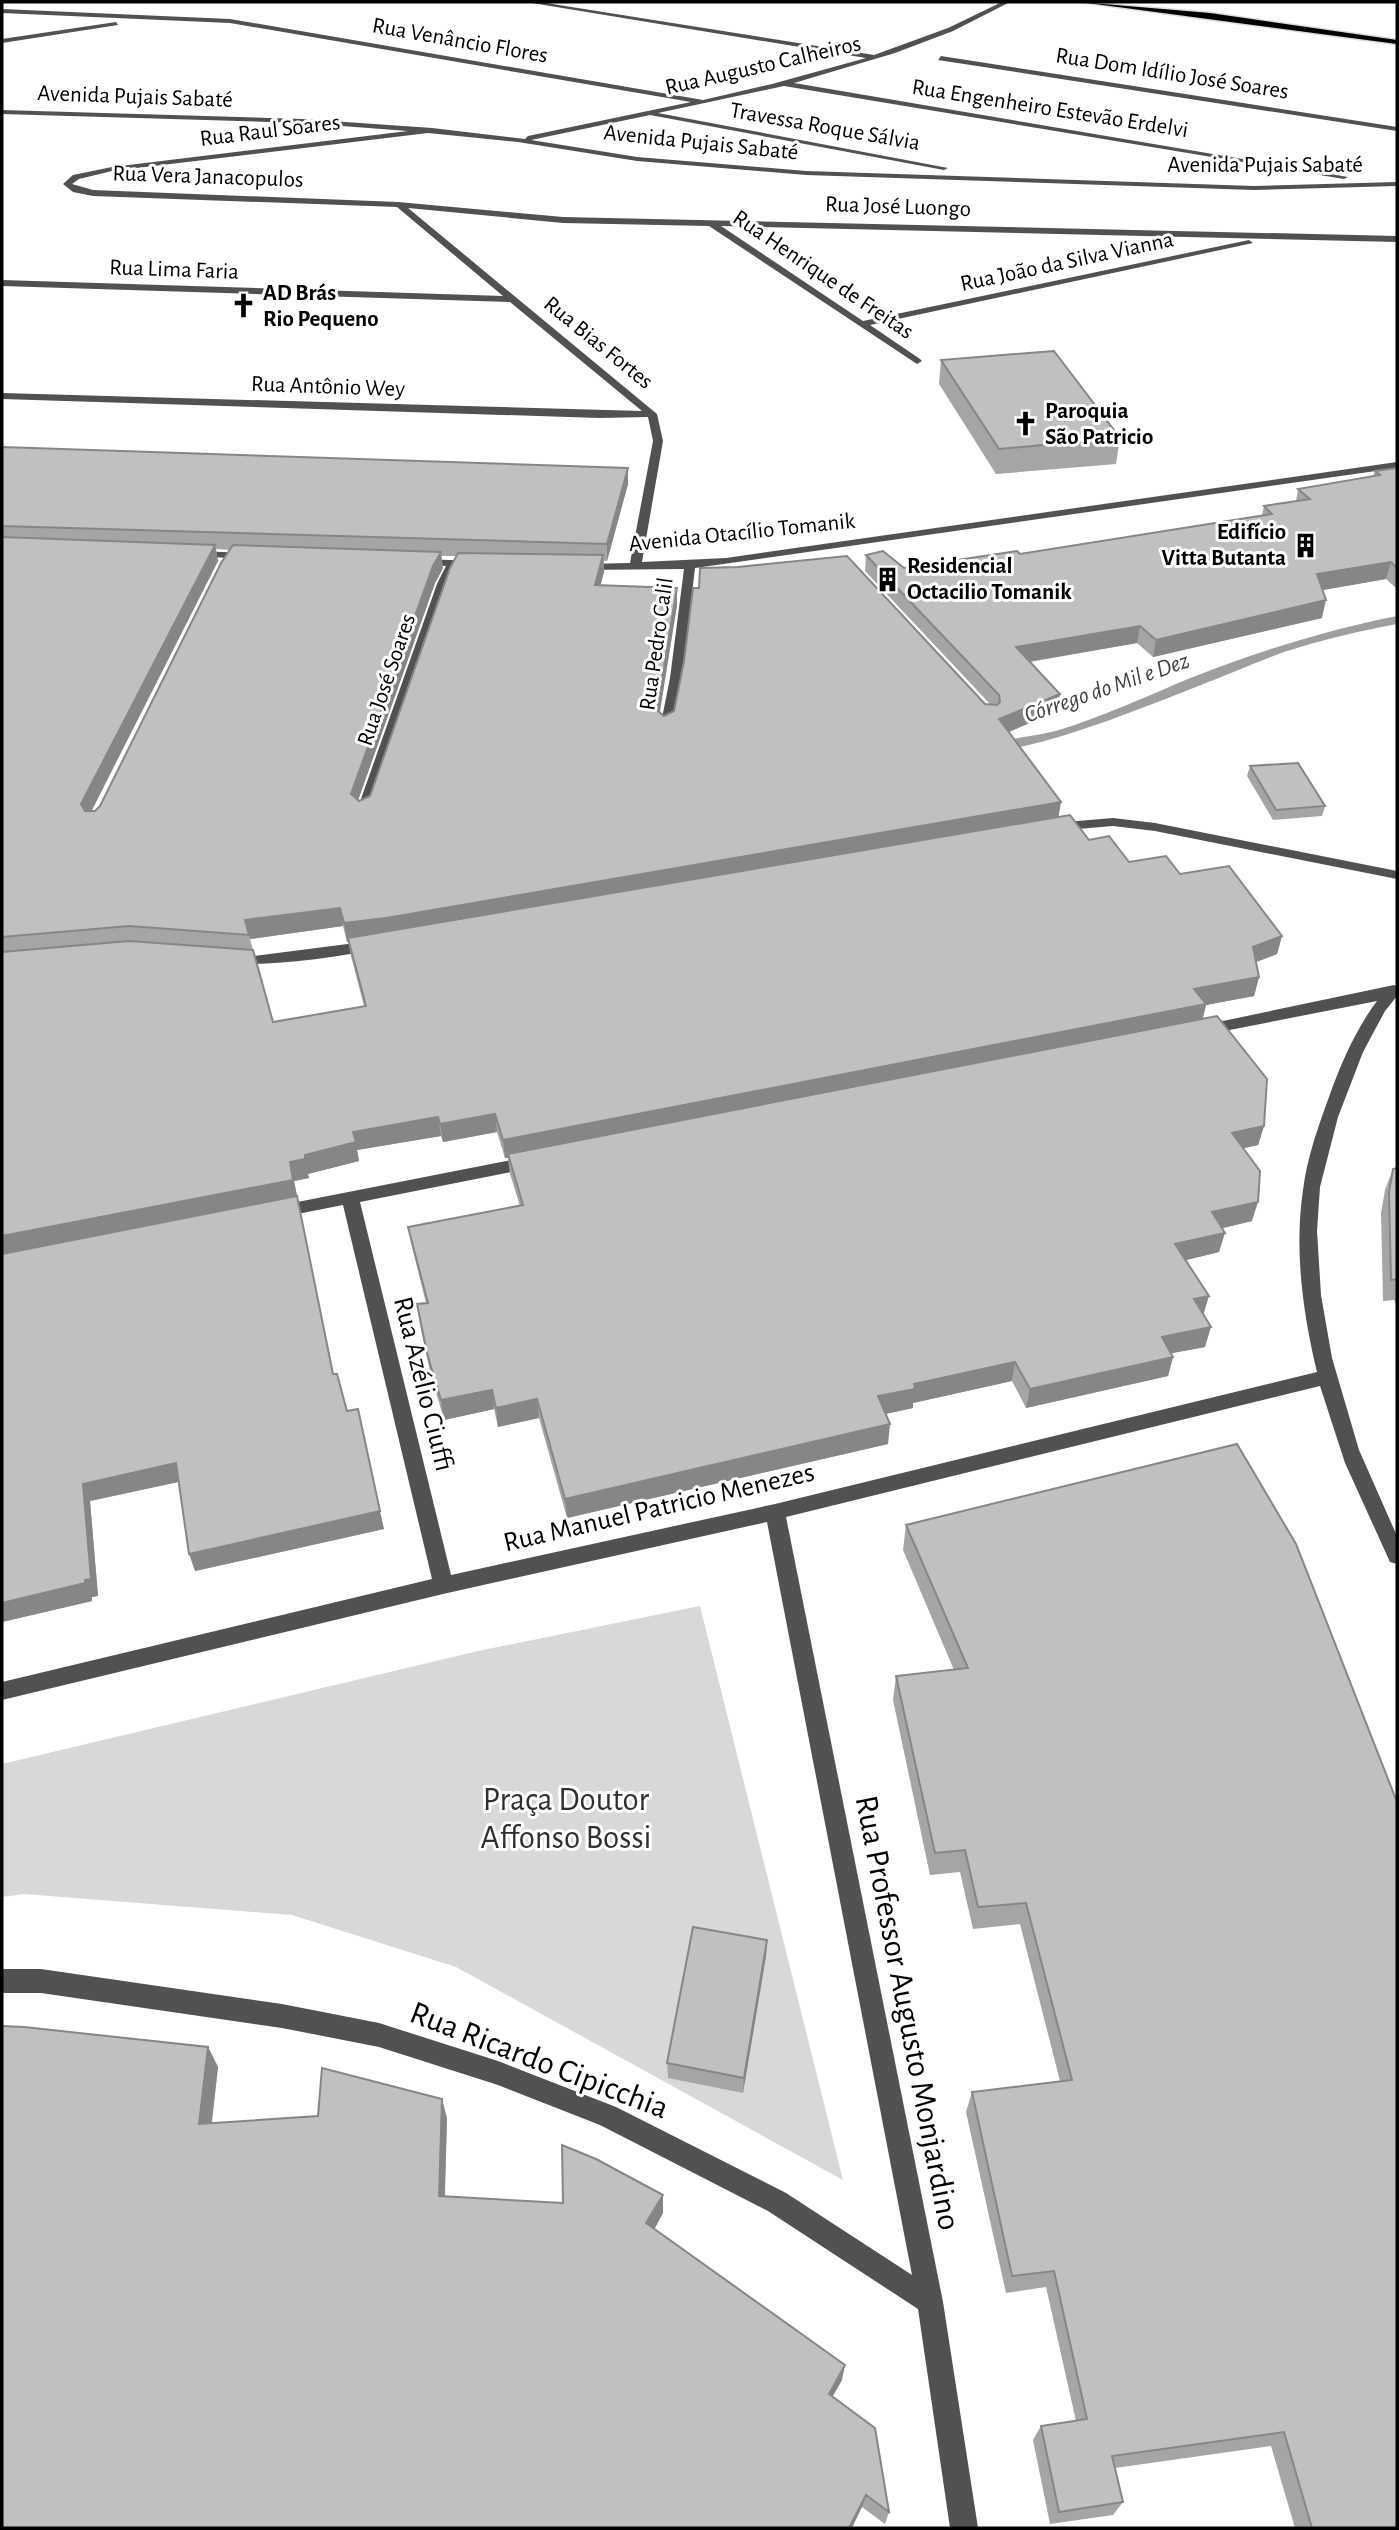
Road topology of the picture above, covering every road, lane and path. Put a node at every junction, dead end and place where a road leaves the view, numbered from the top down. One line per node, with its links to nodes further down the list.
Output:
1 (529, 2): 8 (street)
2 (1007, 2): 8 (street, Rua Augusto Calheiros)
3 (1083, 2): 7 (main road)
4 (2, 11): 5 (street, Rua Venâncio Flores)
5 (162, 17): 6 (street); 11 (street, Rua Venâncio Flores)
6 (2, 41)
7 (1397, 42)
8 (879, 58): 10 (street, Rua Augusto Calheiros)
9 (941, 58): 14 (street, Rua Dom Idílio José Soares)
10 (785, 84): 11 (street, Rua Augusto Calheiros); 19 (street, Rua Engenheiro Estevão Erdelvi)
11 (702, 102): 13 (street, Rua Augusto Calheiros)
12 (2, 112): 15 (street, Avenida Pujais Sabaté)
13 (644, 114): 16 (street, Rua Augusto Calheiros); 18 (street, Travessa Roque Sálvia)
14 (1397, 130)
15 (432, 131): 16 (street, Avenida Pujais Sabaté); 17 (street, Rua Raul Soares)
16 (518, 140): 18 (street, Avenida Pujais Sabaté)
17 (112, 169): 20 (street, Rua Vera Janacopulos)
18 (1000, 178): 19 (street, Avenida Pujais Sabaté)
19 (1395, 184)
20 (398, 205): 21 (street, Rua José Luongo); 25 (street, Rua Bias Fortes)
21 (708, 222): 22 (street, Rua José Luongo); 26 (street, Rua Henrique de Freitas)
22 (1280, 236): 23 (street, Rua José Luongo); 26 (street, Rua João da Silva Vianna)
23 (1397, 239)
24 (2, 283): 25 (street, Rua Lima Faria)
25 (513, 299): 29 (street, Rua Bias Fortes)
26 (862, 324): 27 (street, Rua Henrique de Freitas)
27 (917, 361)
28 (2, 396): 29 (street, Rua Antônio Wey)
29 (652, 414): 40 (street, Rua Bias Fortes)
30 (1397, 465): 31 (street, Avenida Otacílio Tomanik)
31 (832, 547): 34 (street); 38 (street, Avenida Otacílio Tomanik)
32 (177, 554): 33 (street)
33 (258, 556)
34 (841, 557)
35 (404, 561): 36 (street)
36 (454, 563): 37 (street); 42 (street, Rua José Soares)
37 (494, 564)
38 (690, 565): 40 (street, Avenida Otacílio Tomanik); 41 (street, Rua Pedro Calil)
39 (572, 567): 40 (street, Avenida Otacílio Tomanik)
40 (635, 567)
41 (666, 728)
42 (363, 813)
43 (1044, 829): 44 (street)
44 (1397, 875)
45 (389, 944): 46 (street)
46 (214, 958)
47 (1394, 990): 48 (street); 52 (street)
48 (1192, 1032)
49 (550, 1158): 50 (street)
50 (350, 1197): 51 (street); 55 (street, Rua Azélio Ciuffi)
51 (256, 1216)
52 (1327, 1377): 53 (street, Rua Manuel Patricio Menezes); 54 (street)
53 (775, 1512): 55 (street, Rua Manuel Patricio Menezes); 58 (street, Rua Professor Augusto Monjardino)
54 (1397, 1556)
55 (443, 1585): 56 (street, Rua Manuel Patricio Menezes)
56 (2, 1691)
57 (2, 1980): 58 (street, Rua Ricardo Cipicchia)
58 (930, 2302): 59 (street, Rua Professor Augusto Monjardino)
59 (964, 2528)

